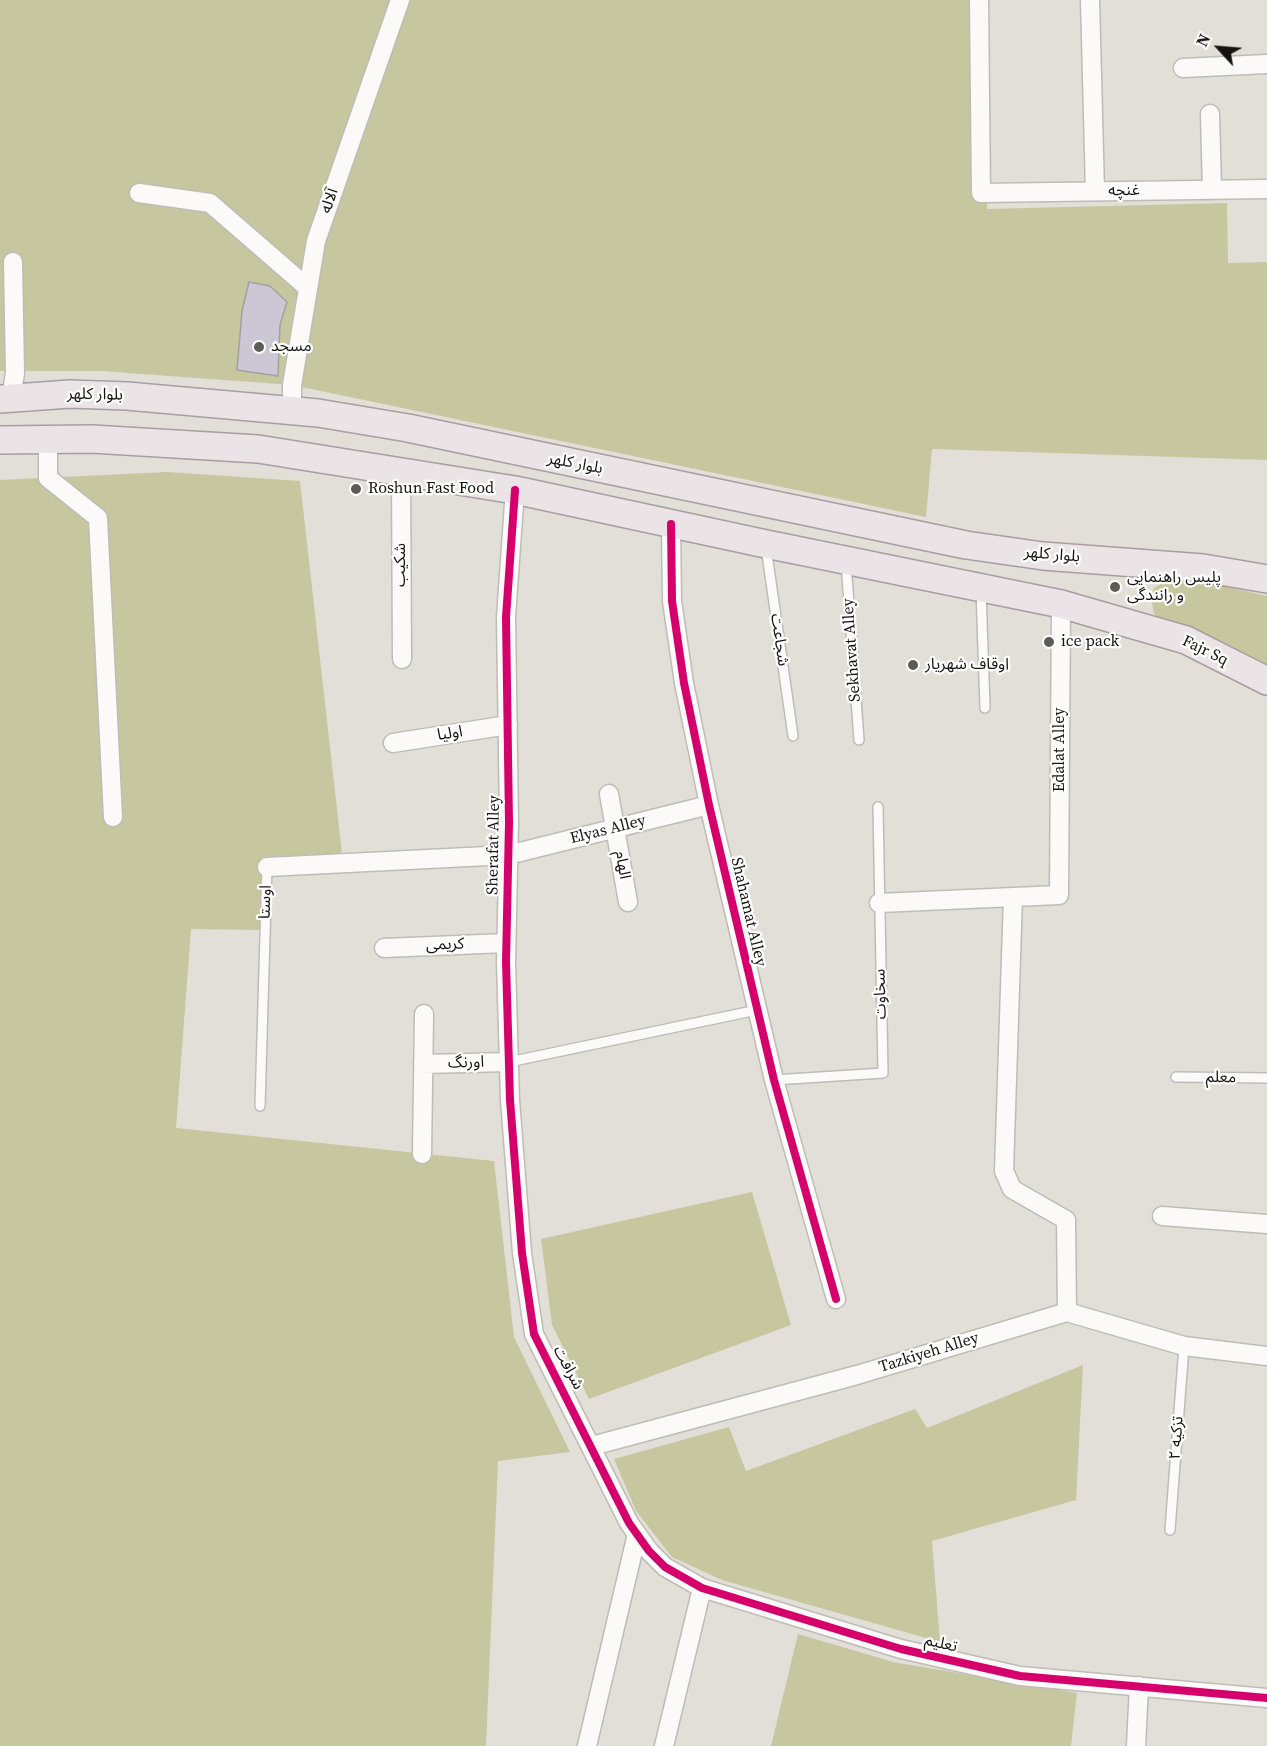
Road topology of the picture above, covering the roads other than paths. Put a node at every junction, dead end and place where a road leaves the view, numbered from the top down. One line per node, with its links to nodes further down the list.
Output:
1 (400, 0): 12 (street, آلاله)
2 (979, 0): 9 (street, غنچه)
3 (1090, 0): 9 (street)
4 (1267, 64): 5 (street)
5 (1183, 68)
6 (1210, 114): 8 (street)
7 (1267, 189): 8 (street, غنچه)
8 (1212, 190): 9 (street, غنچه)
9 (1095, 191)
10 (139, 193): 12 (street)
11 (13, 262): 13 (street)
12 (308, 288): 14 (street, آلاله)
13 (5, 399): 14 (main road, بلوار کلهر)
14 (292, 410): 22 (main road, بلوار کلهر)
15 (48, 438): 16 (main road); 17 (main road); 35 (street)
16 (0, 440)
17 (401, 471): 18 (main road); 25 (street, شکیب)
18 (515, 490): 19 (main road); 28 (street, Sherafat Alley)
19 (671, 524): 20 (main road); 33 (street, Shahamat Alley)
20 (765, 544): 21 (main road); 29 (lane, شجاعت)
21 (846, 559): 23 (main road); 30 (lane, Sekhavat Alley)
22 (1267, 579)
23 (981, 589): 24 (main road); 27 (lane)
24 (1061, 604): 26 (main road, Fajr Sq); 39 (street, Edalat Alley)
25 (402, 659)
26 (1267, 681)
27 (985, 708)
28 (507, 725): 31 (street, اولیا); 37 (street, Sherafat Alley)
29 (793, 736)
30 (860, 740)
31 (393, 743)
32 (609, 794): 36 (street, الهام)
33 (709, 805): 36 (street, Elyas Alley); 44 (street, Shahamat Alley)
34 (878, 807): 41 (lane, سخاوت)
35 (113, 818)
36 (615, 828): 37 (street, Elyas Alley); 40 (street, الهام)
37 (508, 855): 38 (street, اوستا); 42 (street, Sherafat Alley)
38 (267, 867): 51 (lane, اوستا)
39 (1013, 897): 41 (street); 56 (street)
40 (628, 902)
41 (879, 903): 50 (lane, سخاوت)
42 (506, 943): 43 (street, کریمی); 46 (street, Sherafat Alley)
43 (384, 948)
44 (757, 1010): 46 (lane); 50 (street, Shahamat Alley)
45 (424, 1014): 47 (street)
46 (509, 1062): 47 (street, اورنگ); 59 (street, شرافت)
47 (423, 1064): 52 (street)
48 (1176, 1077): 49 (lane, معلم)
49 (1267, 1078)
50 (774, 1080): 55 (street, Shahamat Alley)
51 (260, 1106)
52 (422, 1154)
53 (1162, 1216): 54 (street)
54 (1267, 1224)
55 (836, 1299)
56 (1067, 1312): 57 (street); 59 (street, Tazkiyeh Alley)
57 (1184, 1346): 58 (street); 60 (lane, تزکیه ۲)
58 (1267, 1356)
59 (592, 1446): 61 (street, شرافت)
60 (1170, 1530)
61 (638, 1534): 62 (street, تعلیم); 65 (street)
62 (702, 1588): 63 (street, تعلیم); 66 (street)
63 (1139, 1686): 64 (street, تعلیم); 67 (street)
64 (1267, 1698)
65 (587, 1746)
66 (664, 1746)
67 (1136, 1746)

